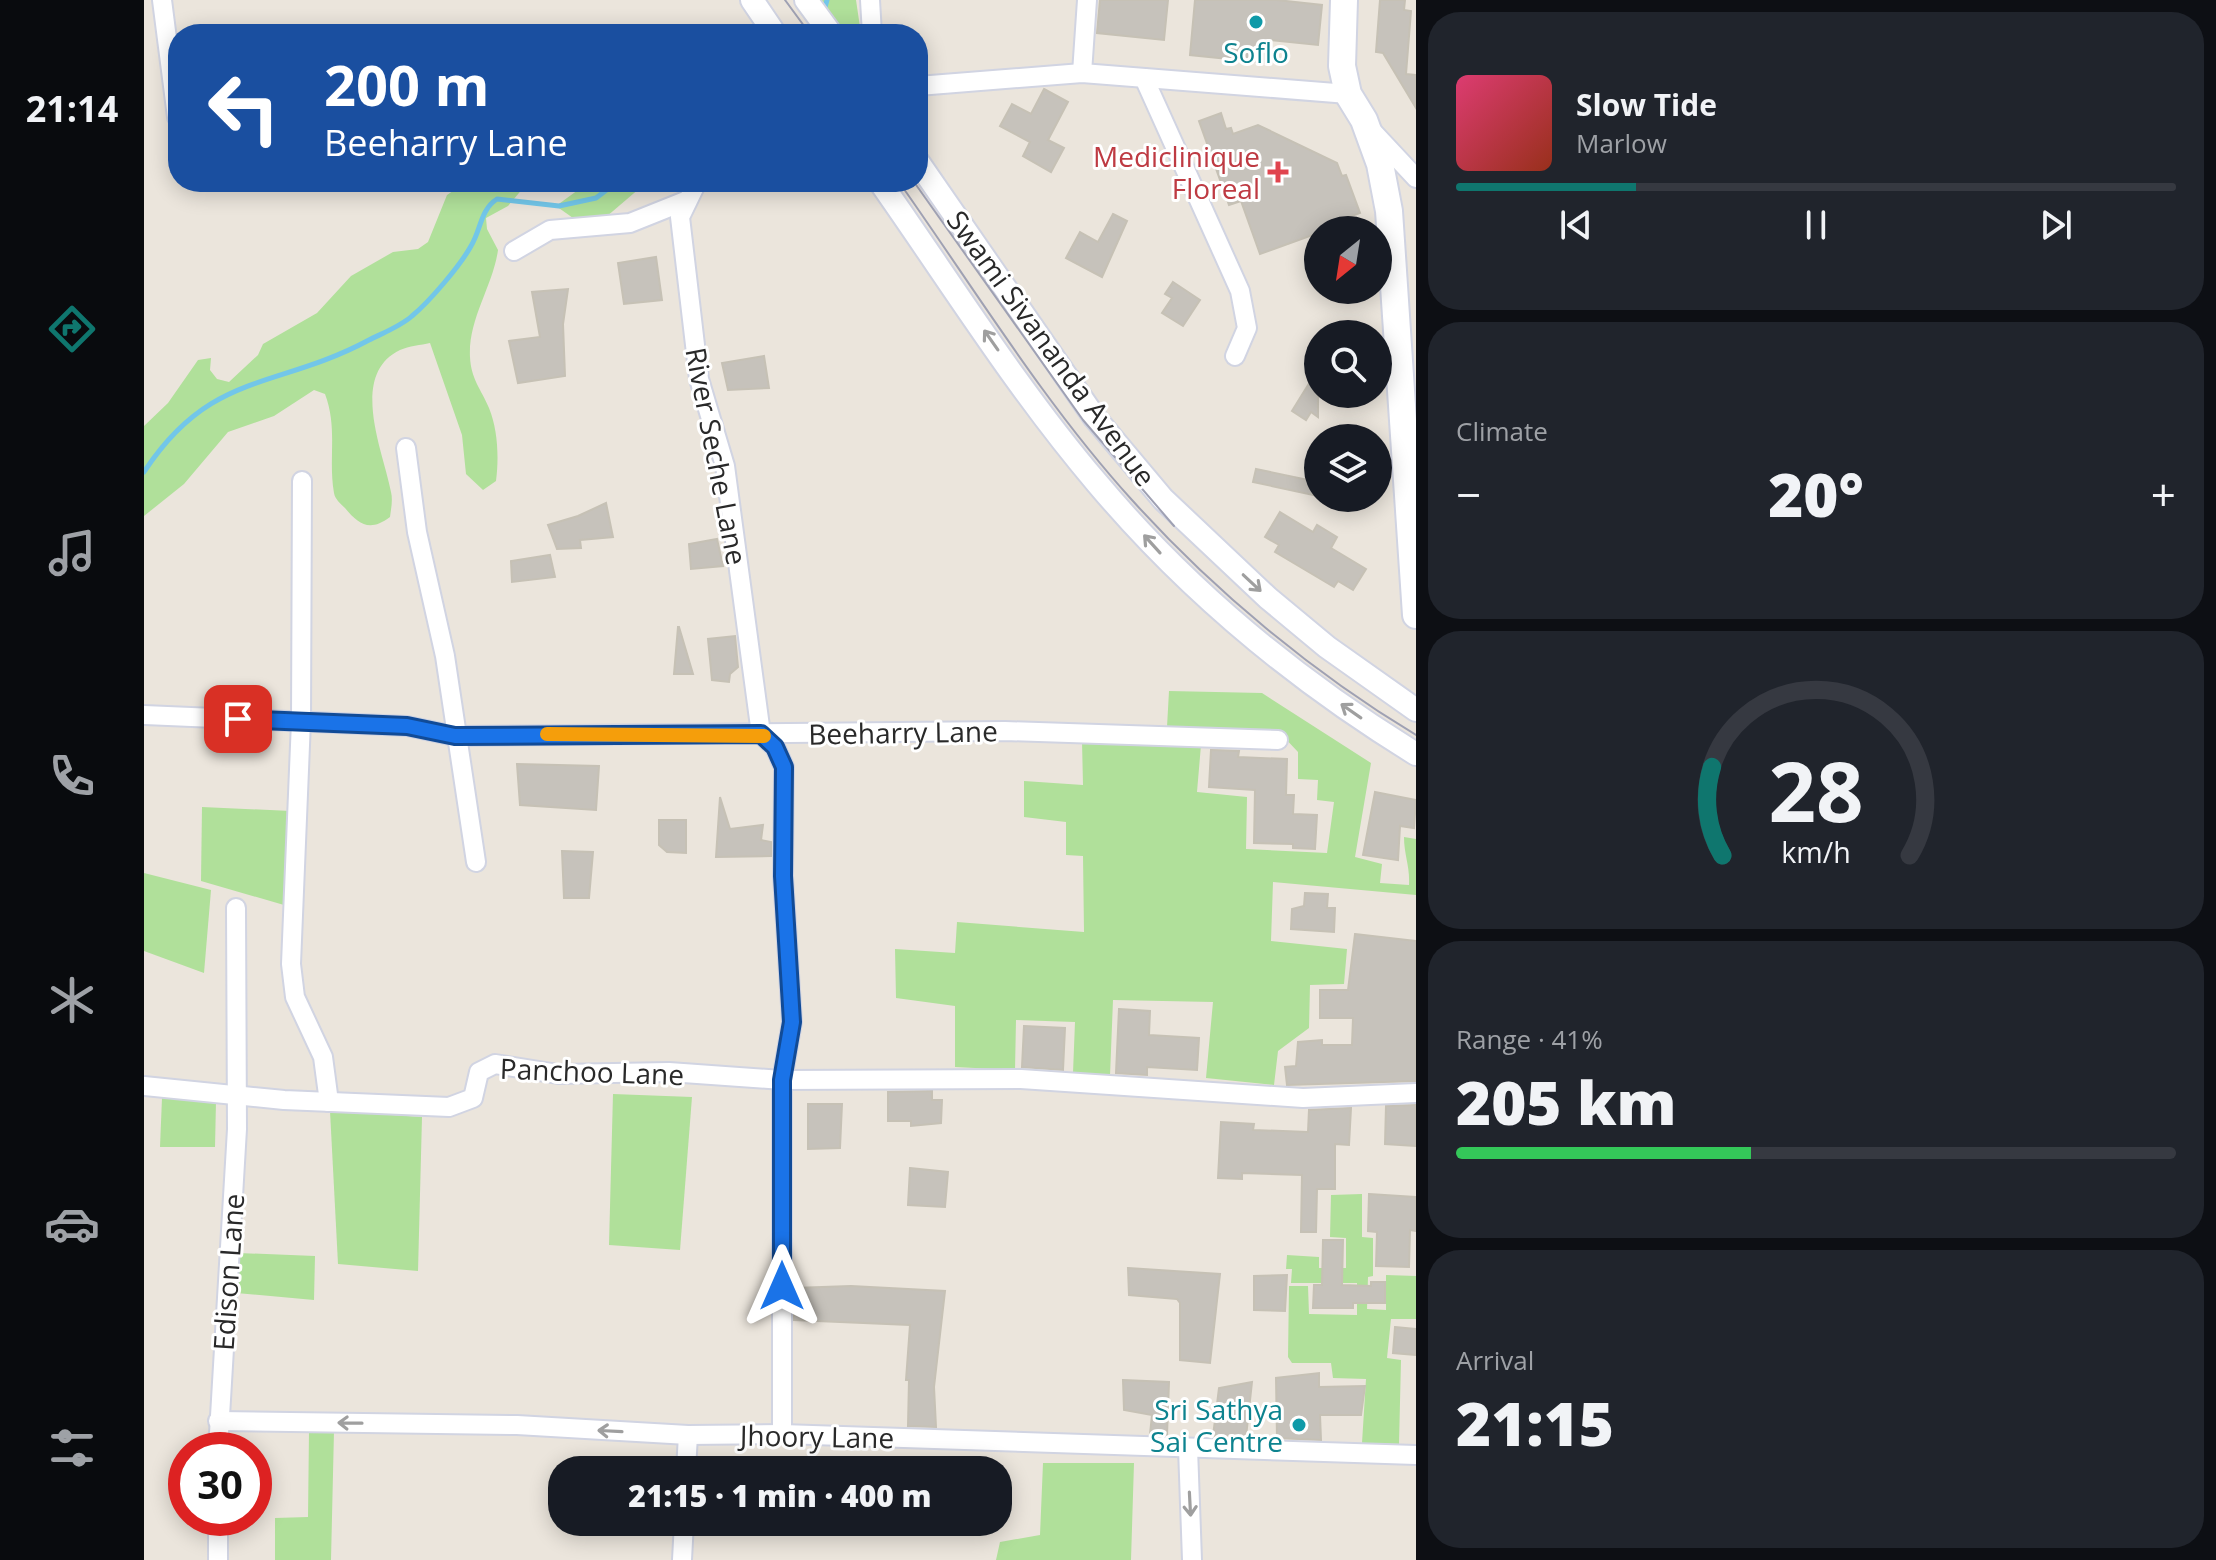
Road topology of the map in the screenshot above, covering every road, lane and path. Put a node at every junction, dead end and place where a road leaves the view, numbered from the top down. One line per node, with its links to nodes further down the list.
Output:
1 (162, 0): 10 (street)
2 (752, 0): 7 (street)
3 (806, 0): 8 (street)
4 (870, 0): 9 (street)
5 (1087, 0): 11 (street)
6 (1344, 0): 14 (main road)
7 (768, 24)
8 (824, 24)
9 (871, 24)
10 (168, 47)
11 (1082, 73): 12 (street); 13 (street)
12 (1144, 78): 14 (street); 22 (street)
13 (928, 85)
14 (1348, 94): 15 (main road)
15 (1364, 120): 17 (street); 25 (main road)
16 (928, 176): 27 (street, Swami Sivananda Avenue, one-way to 27)
17 (1416, 178)
18 (691, 192): 20 (street, River Seche Lane)
19 (887, 192): 33 (street, one-way to 19)
20 (685, 201): 21 (street); 30 (street, River Seche Lane)
21 (514, 251)
22 (1235, 356)
23 (406, 448): 31 (street)
24 (302, 481): 29 (street)
25 (1414, 550): 26 (main road)
26 (1416, 615)
27 (1416, 710)
28 (144, 715): 29 (street, Beeharry Lane)
29 (301, 721): 31 (street, Beeharry Lane); 40 (street)
30 (761, 734): 31 (street, Beeharry Lane); 32 (street, Beeharry Lane); 36 (street)
31 (455, 736): 34 (street)
32 (1278, 740)
33 (1416, 754)
34 (476, 862)
35 (236, 908): 39 (street, Edison Lane)
36 (782, 1080): 38 (street); 40 (street, Panchoo Lane); 43 (street)
37 (144, 1086): 39 (street)
38 (1416, 1093)
39 (237, 1095): 40 (street); 41 (street, Edison Lane)
40 (329, 1102)
41 (218, 1421): 42 (street, Edison Lane); 44 (street, Jhoory Lane, one-way to 41)
42 (218, 1432)
43 (782, 1434): 44 (street, Jhoory Lane); 45 (street, Jhoory Lane)
44 (688, 1435): 47 (street)
45 (1188, 1448): 46 (street, Jhoory Lane); 52 (street, one-way to 52)
46 (1416, 1455)
47 (687, 1456)
48 (218, 1536): 50 (street)
49 (683, 1536): 51 (street)
50 (218, 1560)
51 (682, 1560)
52 (1192, 1560)

